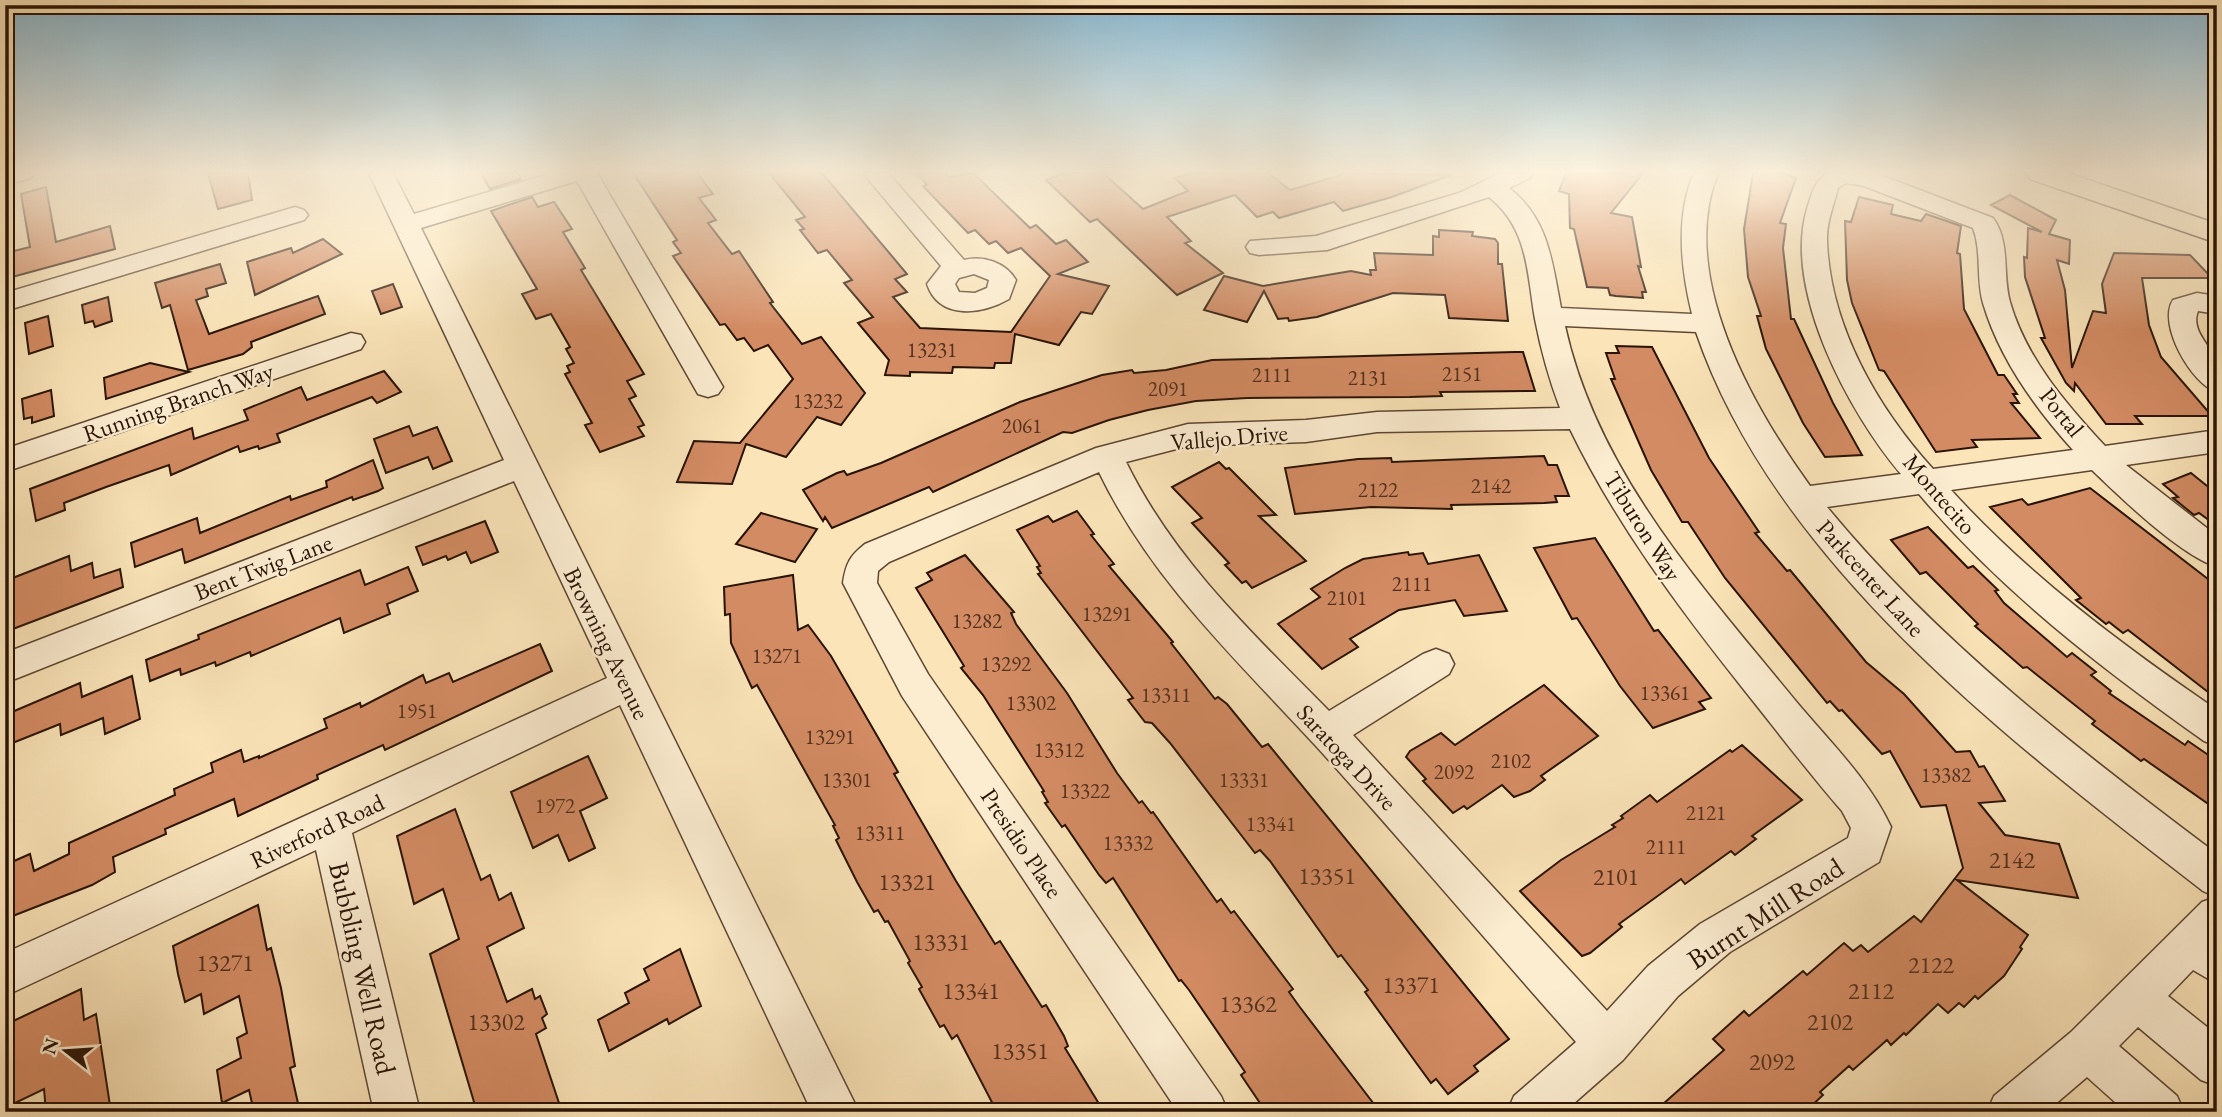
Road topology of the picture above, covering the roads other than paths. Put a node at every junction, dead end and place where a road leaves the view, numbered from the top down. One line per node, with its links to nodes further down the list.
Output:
1 (262, 225): 14 (street)
2 (404, 225): 26 (street, Browning Avenue)
3 (615, 225): 20 (street)
4 (920, 225): 13 (street)
5 (1377, 225): 12 (street)
6 (1528, 225): 16 (street, Tiburon Way)
7 (1697, 225): 17 (street, Parkcenter Lane)
8 (1818, 225): 27 (street, Montecito)
9 (1985, 225): 24 (street, Portal)
10 (2191, 225): 11 (main road)
11 (2217, 234)
12 (1259, 247)
13 (957, 268)
14 (5, 302)
15 (2207, 303): 19 (street)
16 (1548, 316): 17 (street); 21 (street, Tiburon Way)
17 (1707, 324): 28 (street, Parkcenter Lane)
18 (351, 342): 25 (street, Running Branch Way)
19 (2217, 382)
20 (708, 387)
21 (1579, 418): 23 (street, Vallejo Drive); 37 (street, Tiburon Way)
22 (2217, 441): 24 (street)
23 (1107, 456): 30 (street, Vallejo Drive); 35 (street, Saratoga Drive)
24 (2098, 456): 27 (street); 29 (street, Portal)
25 (5, 461)
26 (520, 466): 32 (street, Bent Twig Lane); 33 (street, Browning Avenue)
27 (1924, 480): 28 (street); 34 (street, Montecito)
28 (1803, 499): 38 (street, Parkcenter Lane)
29 (2217, 554)
30 (862, 565): 47 (street, Presidio Place)
31 (1436, 664): 35 (street)
32 (5, 668)
33 (628, 685): 36 (street, Riverford Road); 46 (street, Browning Avenue)
34 (2217, 730)
35 (1326, 732): 42 (street, Saratoga Drive)
36 (330, 825): 40 (street, Riverford Road); 45 (street, Bubbling Well Road)
37 (1871, 827): 42 (street, Burnt Mill Road)
38 (2217, 878)
39 (2208, 940): 41 (street)
40 (5, 975)
41 (2135, 996): 43 (street); 44 (street)
42 (1608, 1044): 48 (street, Burnt Mill Road)
43 (2087, 1048): 49 (street); 50 (street)
44 (2217, 1064)
45 (397, 1112)
46 (836, 1112)
47 (1205, 1112)
48 (1530, 1112)
49 (2010, 1112)
50 (2161, 1112)

